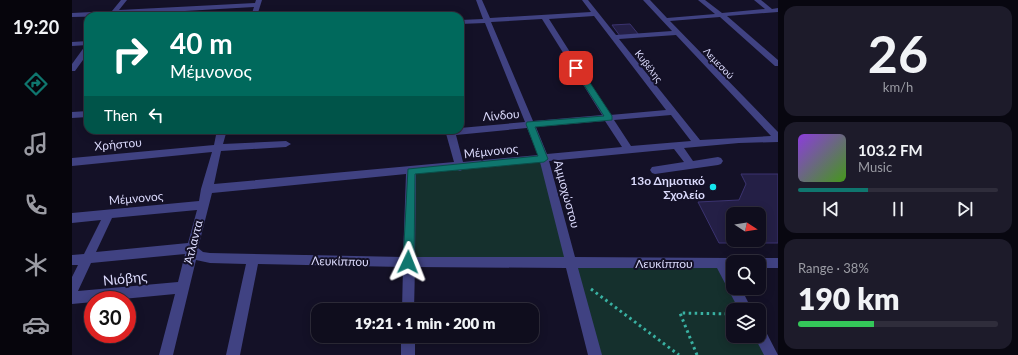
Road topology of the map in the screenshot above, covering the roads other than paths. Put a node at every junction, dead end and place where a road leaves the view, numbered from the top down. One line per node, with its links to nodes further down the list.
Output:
1 (124, 0): 9 (street)
2 (479, 0): 16 (street, Αμμοχώστου)
3 (585, 0): 11 (street, Κυβέλης)
4 (646, 0): 17 (street, Λεμεσού)
5 (701, 0): 14 (street)
6 (757, 0): 8 (street)
7 (258, 3): 10 (street)
8 (775, 11): 14 (street)
9 (115, 12)
10 (140, 12)
11 (596, 14): 15 (street); 20 (street, Κυβέλης)
12 (72, 15): 13 (street)
13 (84, 15)
14 (721, 16): 17 (street); 24 (street)
15 (544, 17): 16 (street); 29 (street)
16 (487, 20): 18 (street); 30 (street, Αμμοχώστου)
17 (664, 20): 19 (street, Λεμεσού)
18 (464, 22)
19 (676, 33): 20 (street); 34 (street, Λεμεσού)
20 (614, 37): 26 (street, Κυβέλης)
21 (84, 43): 22 (street)
22 (72, 44)
23 (84, 53): 25 (street)
24 (778, 64)
25 (72, 69)
26 (673, 112): 29 (street, Λίνδου); 36 (street, Κυβέλης)
27 (84, 114): 28 (street)
28 (72, 115)
29 (609, 118): 30 (street, Λίνδου); 39 (street)
30 (530, 124): 31 (street, Λίνδου); 40 (street, Αμμοχώστου)
31 (464, 130)
32 (221, 134): 38 (street, Άτλαντα)
33 (451, 134): 44 (street)
34 (778, 139): 36 (street, Μέμνονος)
35 (286, 144): 38 (street, Χρήστου)
36 (698, 144): 37 (street, Μέμνονος)
37 (677, 146): 39 (street, Μέμνονος); 43 (street)
38 (217, 148): 42 (street, Χρήστου); 47 (street, Άτλαντα)
39 (628, 150): 40 (street, Μέμνονος)
40 (544, 159): 44 (street, Μέμνονος); 56 (street, Αμμοχώστου)
41 (718, 161): 43 (street)
42 (72, 162)
43 (691, 166): 45 (street)
44 (460, 167): 46 (street, Μέμνονος)
45 (655, 170)
46 (411, 171): 47 (street, Μέμνονος); 55 (street)
47 (206, 189): 48 (street, Άτλαντα)
48 (202, 205): 49 (street, Μέμνονος); 51 (street, Άτλαντα)
49 (109, 214): 50 (street, Μέμνονος); 52 (street)
50 (72, 218)
51 (192, 248): 52 (street); 53 (street, Λευκίππου); 62 (street, Άτλαντα)
52 (87, 259): 54 (street); 63 (street)
53 (253, 259): 55 (street, Λευκίππου); 69 (street)
54 (72, 260)
55 (408, 262): 56 (street, Λευκίππου); 65 (street)
56 (572, 263): 57 (street, Λευκίππου); 71 (street, Αμμοχώστου)
57 (720, 263): 58 (street, Λευκίππου); 61 (street)
58 (726, 263)
59 (766, 263): 60 (street)
60 (778, 263)
61 (726, 273)
62 (182, 287): 64 (street, Νιόβης); 68 (street, Άτλαντα)
63 (72, 290)
64 (72, 298)
65 (408, 303)
66 (408, 343): 70 (street)
67 (764, 343): 72 (street)
68 (166, 355)
69 (233, 355)
70 (408, 355)
71 (595, 355)
72 (771, 355)

